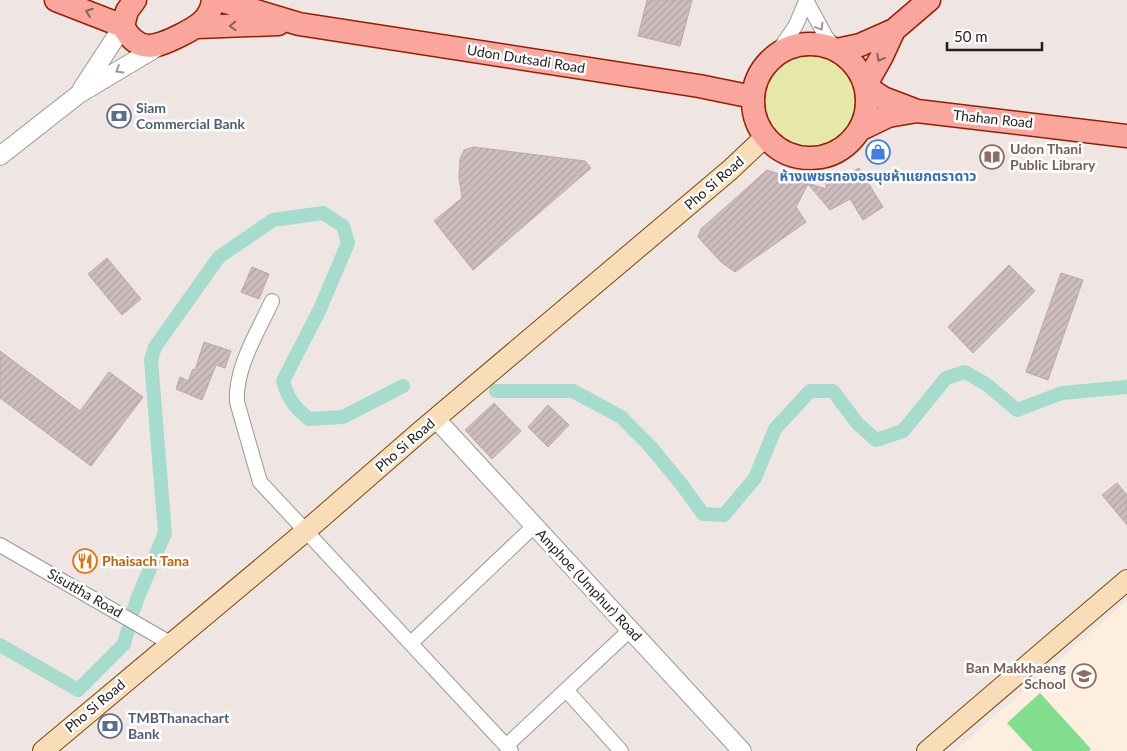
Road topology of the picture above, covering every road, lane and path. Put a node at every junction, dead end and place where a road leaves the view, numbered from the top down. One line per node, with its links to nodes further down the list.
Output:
1 (56, 0): 8 (main road, one-way to 1)
2 (135, 0): 8 (main road)
3 (213, 0): 9 (main road)
4 (219, 0): 7 (main road, Udon Dutsadi Road)
5 (929, 0): 10 (main road)
6 (806, 1): 12 (street, one-way to 12); 13 (street)
7 (299, 24): 9 (main road, Udon Dutsadi Road, one-way to 9); 16 (main road, Udon Dutsadi Road)
8 (123, 26): 11 (main road); 15 (street)
9 (197, 27): 11 (main road)
10 (894, 30): 12 (main road); 14 (main road, one-way to 14)
11 (160, 46): 15 (street, one-way to 15)
12 (837, 50): 13 (main road); 14 (main road)
13 (774, 56): 16 (main road)
14 (864, 86): 17 (main road, Thahan Road); 18 (main road)
15 (79, 94): 21 (street)
16 (753, 97): 20 (main road)
17 (917, 111): 18 (main road); 19 (main road, Thahan Road)
18 (859, 130): 20 (main road)
19 (1127, 136)
20 (765, 137): 23 (main road, Pho Si Road)
21 (0, 156)
22 (272, 301): 25 (street)
23 (436, 419): 24 (street, Amphoe (Umphur) Road); 25 (main road, Pho Si Road)
24 (534, 526): 28 (street, Amphoe (Umphur) Road); 30 (street)
25 (307, 530): 29 (main road, Pho Si Road); 30 (street)
26 (0, 544): 29 (street, Sisuttha Road)
27 (1127, 580): 36 (main road)
28 (630, 630): 31 (street); 33 (street, Amphoe (Umphur) Road)
29 (170, 643): 34 (main road, Pho Si Road)
30 (411, 643): 32 (street)
31 (567, 690): 32 (street); 35 (street)
32 (509, 748)
33 (737, 749)
34 (43, 751)
35 (621, 751)
36 (927, 751)

